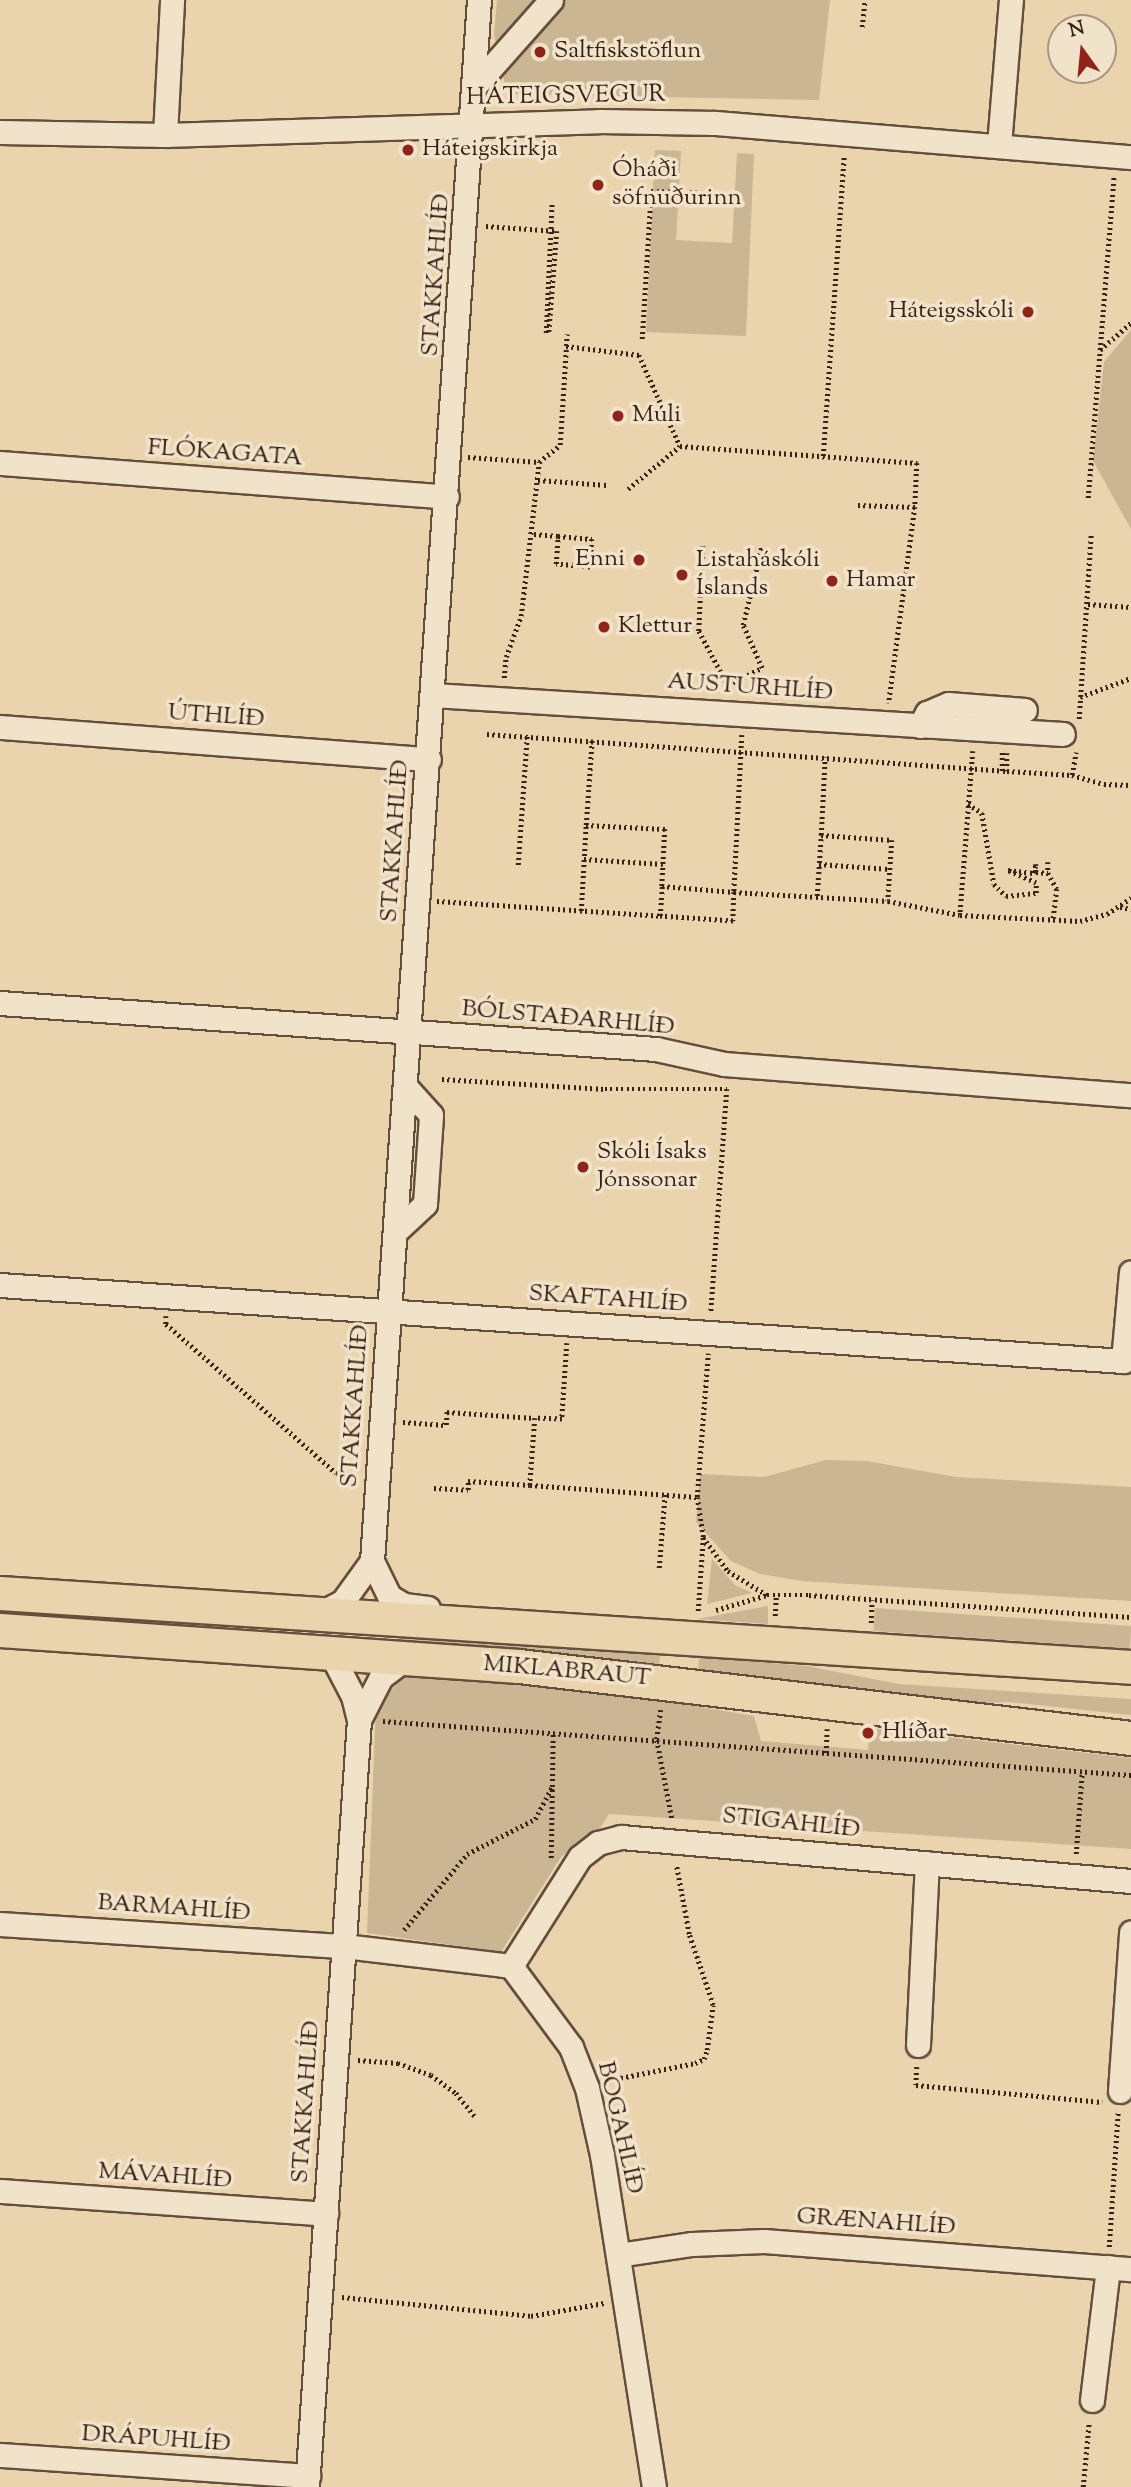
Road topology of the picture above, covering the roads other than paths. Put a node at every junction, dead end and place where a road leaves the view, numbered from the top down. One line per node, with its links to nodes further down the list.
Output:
1 (172, 0): 8 (street)
2 (479, 0): 5 (street, STAKKAHLÍÐ)
3 (551, 0): 5 (street)
4 (1011, 0): 9 (street)
5 (474, 87): 6 (street, STAKKAHLÍÐ)
6 (473, 124): 8 (street, HÁTEIGSVEGUR); 9 (street, HÁTEIGSVEGUR); 12 (street, STAKKAHLÍÐ)
7 (0, 132): 8 (street, HÁTEIGSVEGUR)
8 (165, 135)
9 (999, 145): 10 (street, HÁTEIGSVEGUR)
10 (1123, 156)
11 (0, 463): 12 (street, FLÓKAGATA)
12 (447, 497): 13 (street, STAKKAHLÍÐ)
13 (433, 695): 15 (street, AUSTURHLÍÐ); 18 (street, STAKKAHLÍÐ)
14 (1025, 710): 15 (street)
15 (920, 726): 17 (street, AUSTURHLÍÐ)
16 (0, 727): 18 (street, ÚTHLÍÐ)
17 (1073, 732)
18 (429, 759): 20 (street, STAKKAHLÍÐ)
19 (0, 1003): 20 (street, BÓLSTAÐARHLÍÐ)
20 (409, 1033): 21 (street, BÓLSTAÐARHLÍÐ); 24 (street, STAKKAHLÍÐ)
21 (1131, 1095)
22 (1131, 1272): 24 (street, SKAFTAHLÍÐ)
23 (0, 1284): 24 (street, SKAFTAHLÍÐ)
24 (389, 1311): 25 (street, STAKKAHLÍÐ)
25 (372, 1561): 27 (street); 28 (street, STAKKAHLÍÐ)
26 (0, 1592): 27 (highway, MIKLABRAUT)
27 (316, 1616): 28 (highway, MIKLABRAUT)
28 (525, 1628): 32 (highway, MIKLABRAUT)
29 (0, 1630): 30 (highway, MIKLABRAUT)
30 (330, 1652): 31 (highway, MIKLABRAUT); 33 (street, STAKKAHLÍÐ)
31 (406, 1658): 33 (street, STAKKAHLÍÐ); 34 (highway, MIKLABRAUT)
32 (1131, 1667)
33 (365, 1721): 39 (street, STAKKAHLÍÐ)
34 (1131, 1738)
35 (927, 1863): 36 (street, STIGAHLÍÐ); 40 (street, STIGAHLÍÐ); 41 (street)
36 (1131, 1881)
37 (0, 1924): 39 (street, BARMAHLÍÐ)
38 (1131, 1932): 42 (street)
39 (344, 1946): 40 (street); 44 (street, STAKKAHLÍÐ)
40 (511, 1966): 45 (street, BOGAHLÍÐ)
41 (918, 2045)
42 (1119, 2097)
43 (0, 2191): 44 (street, MÁVAHLÍÐ)
44 (326, 2214): 50 (street, STAKKAHLÍÐ)
45 (618, 2255): 46 (street, GRÆNAHLÍÐ); 51 (street, BOGAHLÍÐ)
46 (1108, 2267): 47 (street, GRÆNAHLÍÐ); 48 (street)
47 (1131, 2269)
48 (1092, 2400)
49 (0, 2455): 50 (street, DRÁPUHLÍÐ)
50 (308, 2481)
51 (654, 2487)

